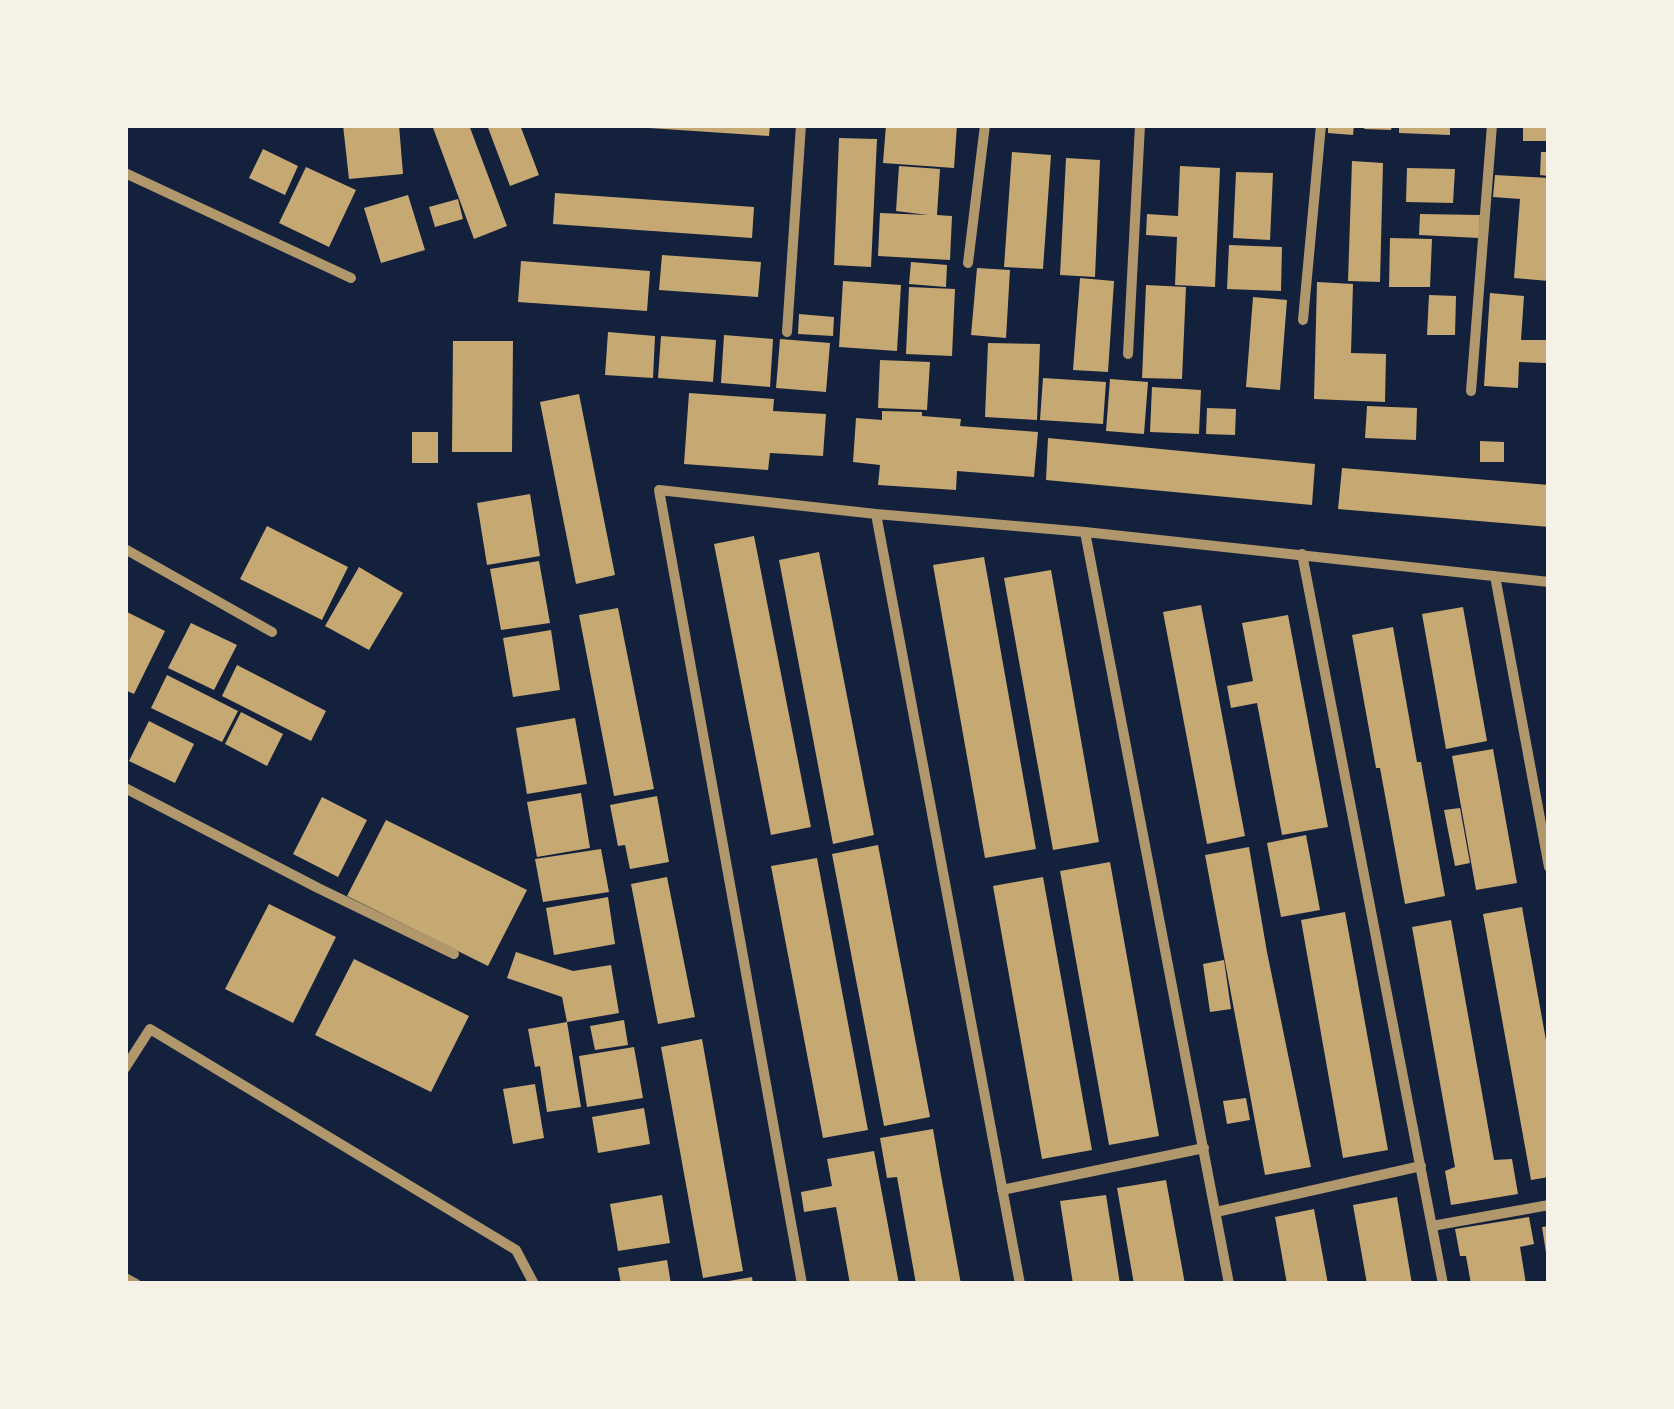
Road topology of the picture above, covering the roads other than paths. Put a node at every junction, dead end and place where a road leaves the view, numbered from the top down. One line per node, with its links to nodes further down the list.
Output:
1 (801, 125): 10 (street)
2 (985, 125): 7 (street)
3 (1140, 125): 11 (street)
4 (1321, 125): 9 (street)
5 (1492, 125): 12 (street)
6 (125, 173): 8 (street)
7 (968, 263)
8 (350, 278)
9 (1303, 320)
10 (787, 332)
11 (1128, 354)
12 (1471, 391)
13 (876, 514): 14 (street); 26 (street); 33 (street)
14 (1085, 532): 16 (street); 24 (street)
15 (125, 549): 19 (street)
16 (1302, 554): 17 (street); 25 (street)
17 (1495, 576): 18 (street); 21 (street)
18 (1549, 582)
19 (272, 632)
20 (125, 788): 22 (street)
21 (1549, 867)
22 (454, 954)
23 (125, 1068): 32 (street)
24 (1204, 1148): 26 (street); 28 (street)
25 (1421, 1166): 28 (street); 29 (street)
26 (1002, 1190): 34 (street)
27 (1549, 1205): 29 (street)
28 (1216, 1212): 35 (street)
29 (1432, 1226): 36 (street)
30 (125, 1278): 31 (street)
31 (136, 1284)
32 (534, 1284)
33 (802, 1284)
34 (1020, 1284)
35 (1229, 1284)
36 (1443, 1284)

